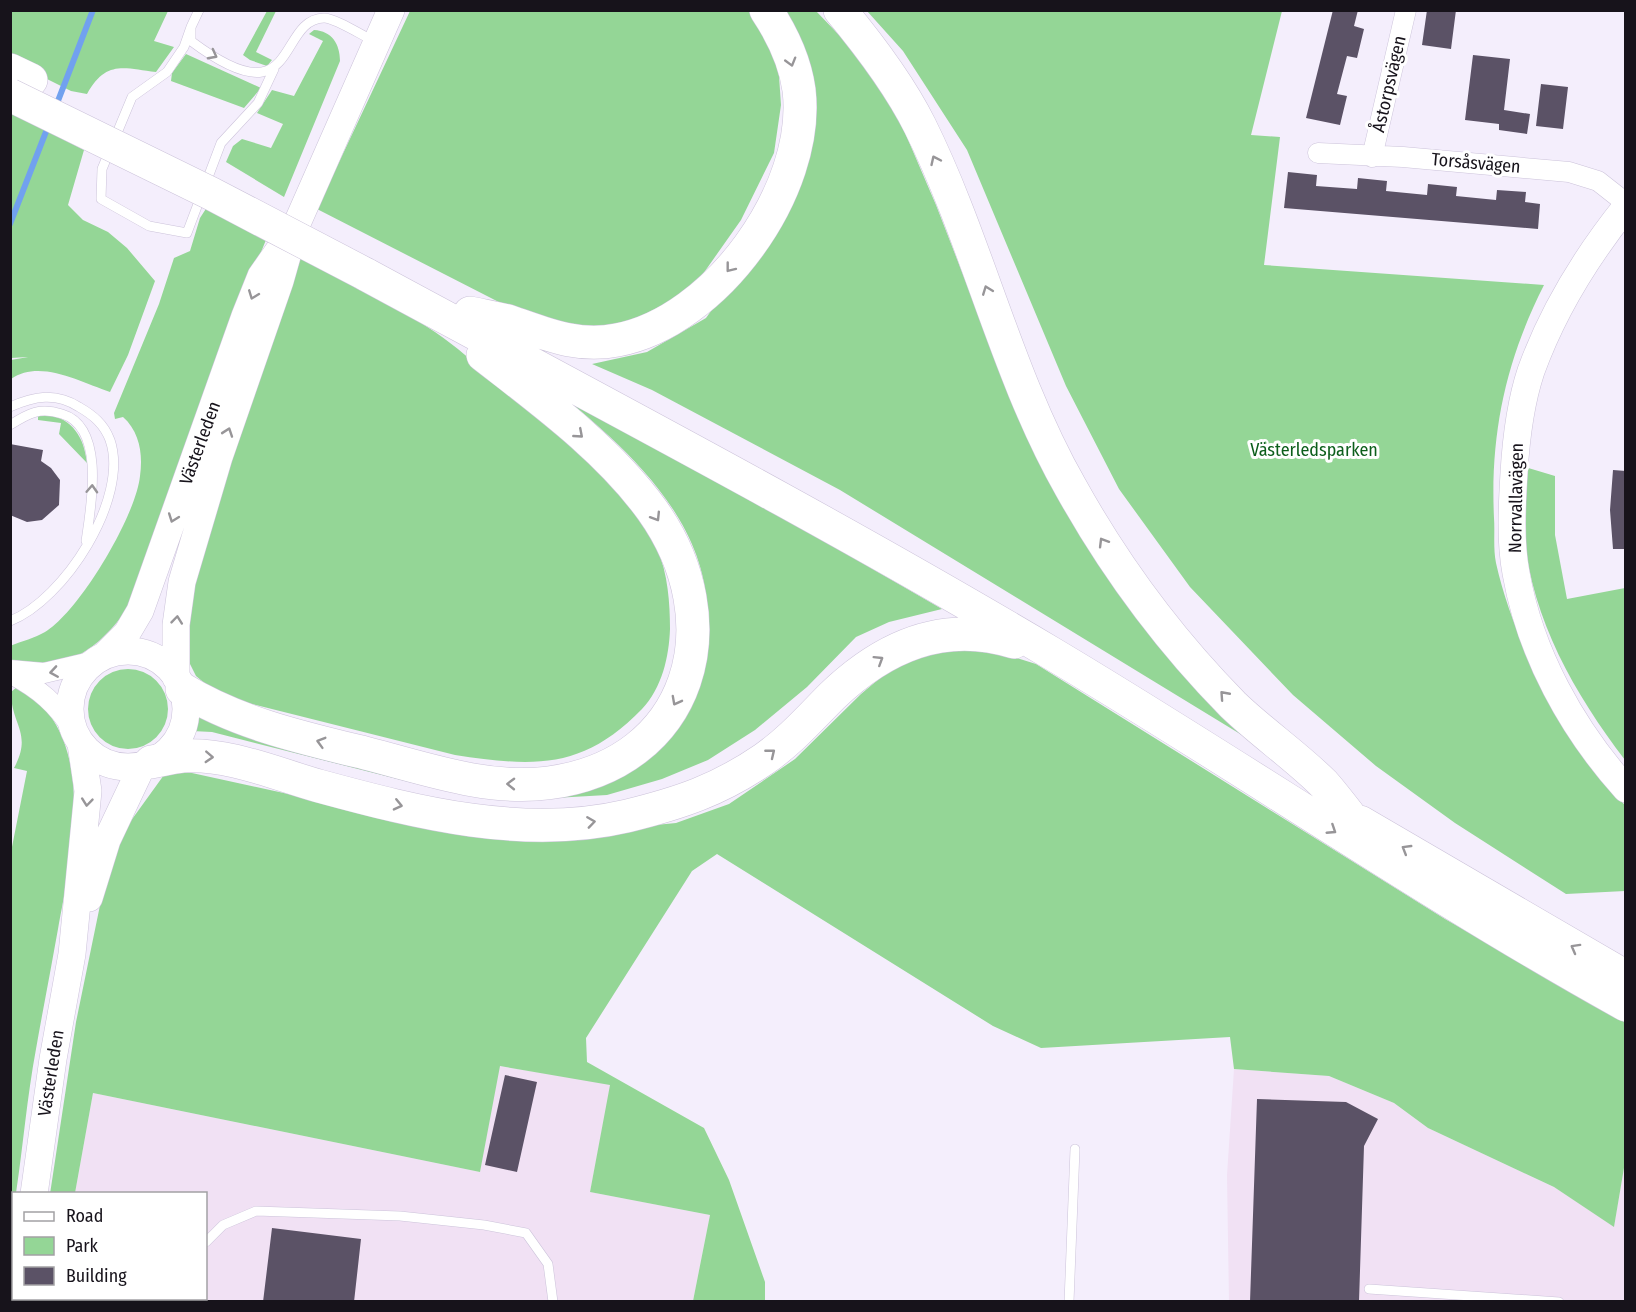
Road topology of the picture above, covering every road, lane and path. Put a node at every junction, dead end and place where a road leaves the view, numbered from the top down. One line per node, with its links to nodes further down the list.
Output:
1 (199, 10): 7 (lane)
2 (391, 10): 8 (main road, Västerleden)
3 (766, 10): 17 (highway, one-way to 17)
4 (840, 10): 29 (highway, one-way to 4)
5 (1406, 10): 13 (street, Åstorpsvägen)
6 (325, 14): 8 (lane); 9 (lane)
7 (191, 27): 9 (lane, one-way to 9); 9 (lane)
8 (376, 42): 15 (main road, Västerleden)
9 (274, 69)
10 (10, 70): 16 (highway)
11 (10, 95): 16 (highway, bridge)
12 (1318, 153): 13 (street, Torsåsvägen)
13 (1372, 157): 14 (street, Torsåsvägen)
14 (1626, 205): 28 (main road, Norrvallavägen)
15 (295, 228): 23 (main road, Västerleden, one-way to 23); 25 (main road, Västerleden, one-way to 15)
16 (368, 267): 17 (highway)
17 (459, 316): 22 (highway); 25 (highway, one-way to 25); 29 (highway)
18 (10, 407): 20 (lane)
19 (10, 425): 20 (lane, one-way to 19)
20 (85, 547): 21 (lane)
21 (10, 621)
22 (1052, 653): 27 (highway, one-way to 22); 32 (highway, one-way to 32)
23 (100, 658): 24 (street, one-way to 24); 25 (main road); 26 (main road)
24 (10, 672): 26 (street)
25 (179, 683): 27 (main road)
26 (77, 737): 27 (main road); 30 (main road, Västerleden, one-way to 30)
27 (146, 764): 30 (main road, Västerleden)
28 (1626, 789)
29 (1348, 815): 31 (highway, one-way to 29)
30 (72, 954): 34 (main road, Västerleden)
31 (1626, 976)
32 (1626, 1005)
33 (1075, 1149): 38 (lane)
34 (34, 1192)
35 (207, 1241): 37 (lane)
36 (1370, 1290): 39 (lane)
37 (553, 1302)
38 (1069, 1302)
39 (1559, 1302)

